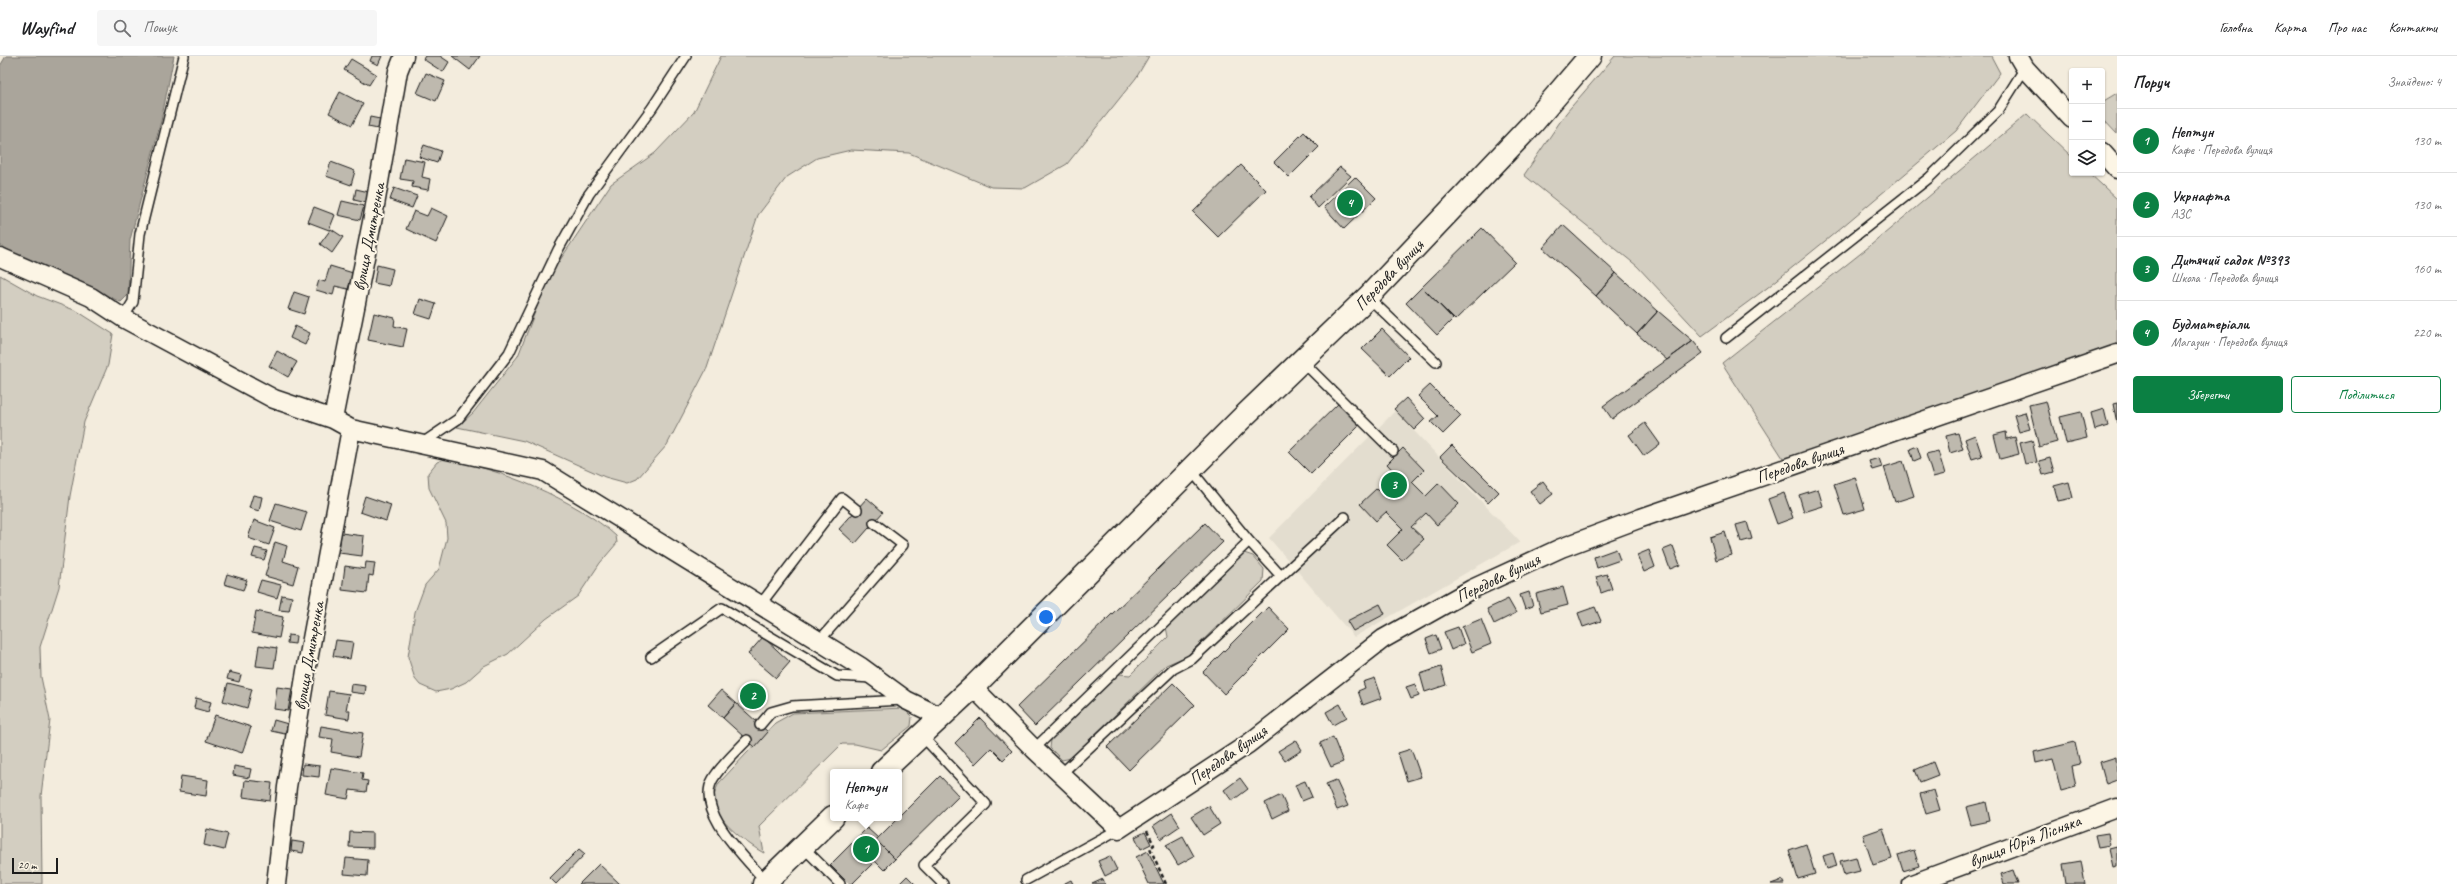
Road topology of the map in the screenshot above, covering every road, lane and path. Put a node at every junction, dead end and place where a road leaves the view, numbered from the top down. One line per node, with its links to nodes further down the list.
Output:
1 (184, 56): 11 (lane)
2 (404, 56): 16 (street, вулиця Дмитренка)
3 (686, 56): 18 (lane)
4 (1590, 56): 10 (street, Передова вулиця)
5 (2022, 62): 6 (street); 12 (lane)
6 (2069, 116)
7 (2105, 155): 8 (street)
8 (2117, 169)
9 (0, 257): 11 (street)
10 (1368, 297): 14 (street, Передова вулиця); 15 (lane)
11 (124, 318): 16 (street)
12 (1726, 338)
13 (2117, 354): 40 (street, Передова вулиця)
14 (1302, 361): 19 (lane); 20 (street, Передова вулиця)
15 (1436, 362)
16 (333, 419): 17 (street)
17 (350, 429): 18 (street); 46 (street, вулиця Дмитренка)
18 (421, 445): 26 (street)
19 (1393, 451)
20 (1191, 470): 24 (lane); 30 (street, Передова вулиця)
21 (857, 510): 26 (lane)
22 (1345, 517): 25 (lane)
23 (874, 523): 27 (lane)
24 (1249, 541): 25 (lane); 36 (lane)
25 (1281, 576): 38 (lane)
26 (760, 605): 27 (street)
27 (819, 641): 29 (street)
28 (651, 657): 29 (lane)
29 (878, 678): 31 (street)
30 (973, 687): 32 (street, Передова вулиця); 36 (street)
31 (906, 700): 32 (street); 33 (lane)
32 (941, 717): 34 (street, Передова вулиця)
33 (760, 725)
34 (922, 736): 37 (street, Передова вулиця); 48 (lane)
35 (747, 740): 45 (lane)
36 (1034, 750): 38 (street)
37 (885, 769)
38 (1061, 774): 42 (street)
39 (2117, 808): 50 (street, вулиця Юрія Лісняка)
40 (1139, 816): 42 (street, Передова вулиця); 49 (path)
41 (830, 820): 43 (street)
42 (1119, 829): 44 (lane)
43 (802, 846): 45 (street); 47 (lane)
44 (1026, 880)
45 (765, 883)
46 (276, 884)
47 (840, 884)
48 (942, 884)
49 (1166, 884)
50 (1912, 884)

